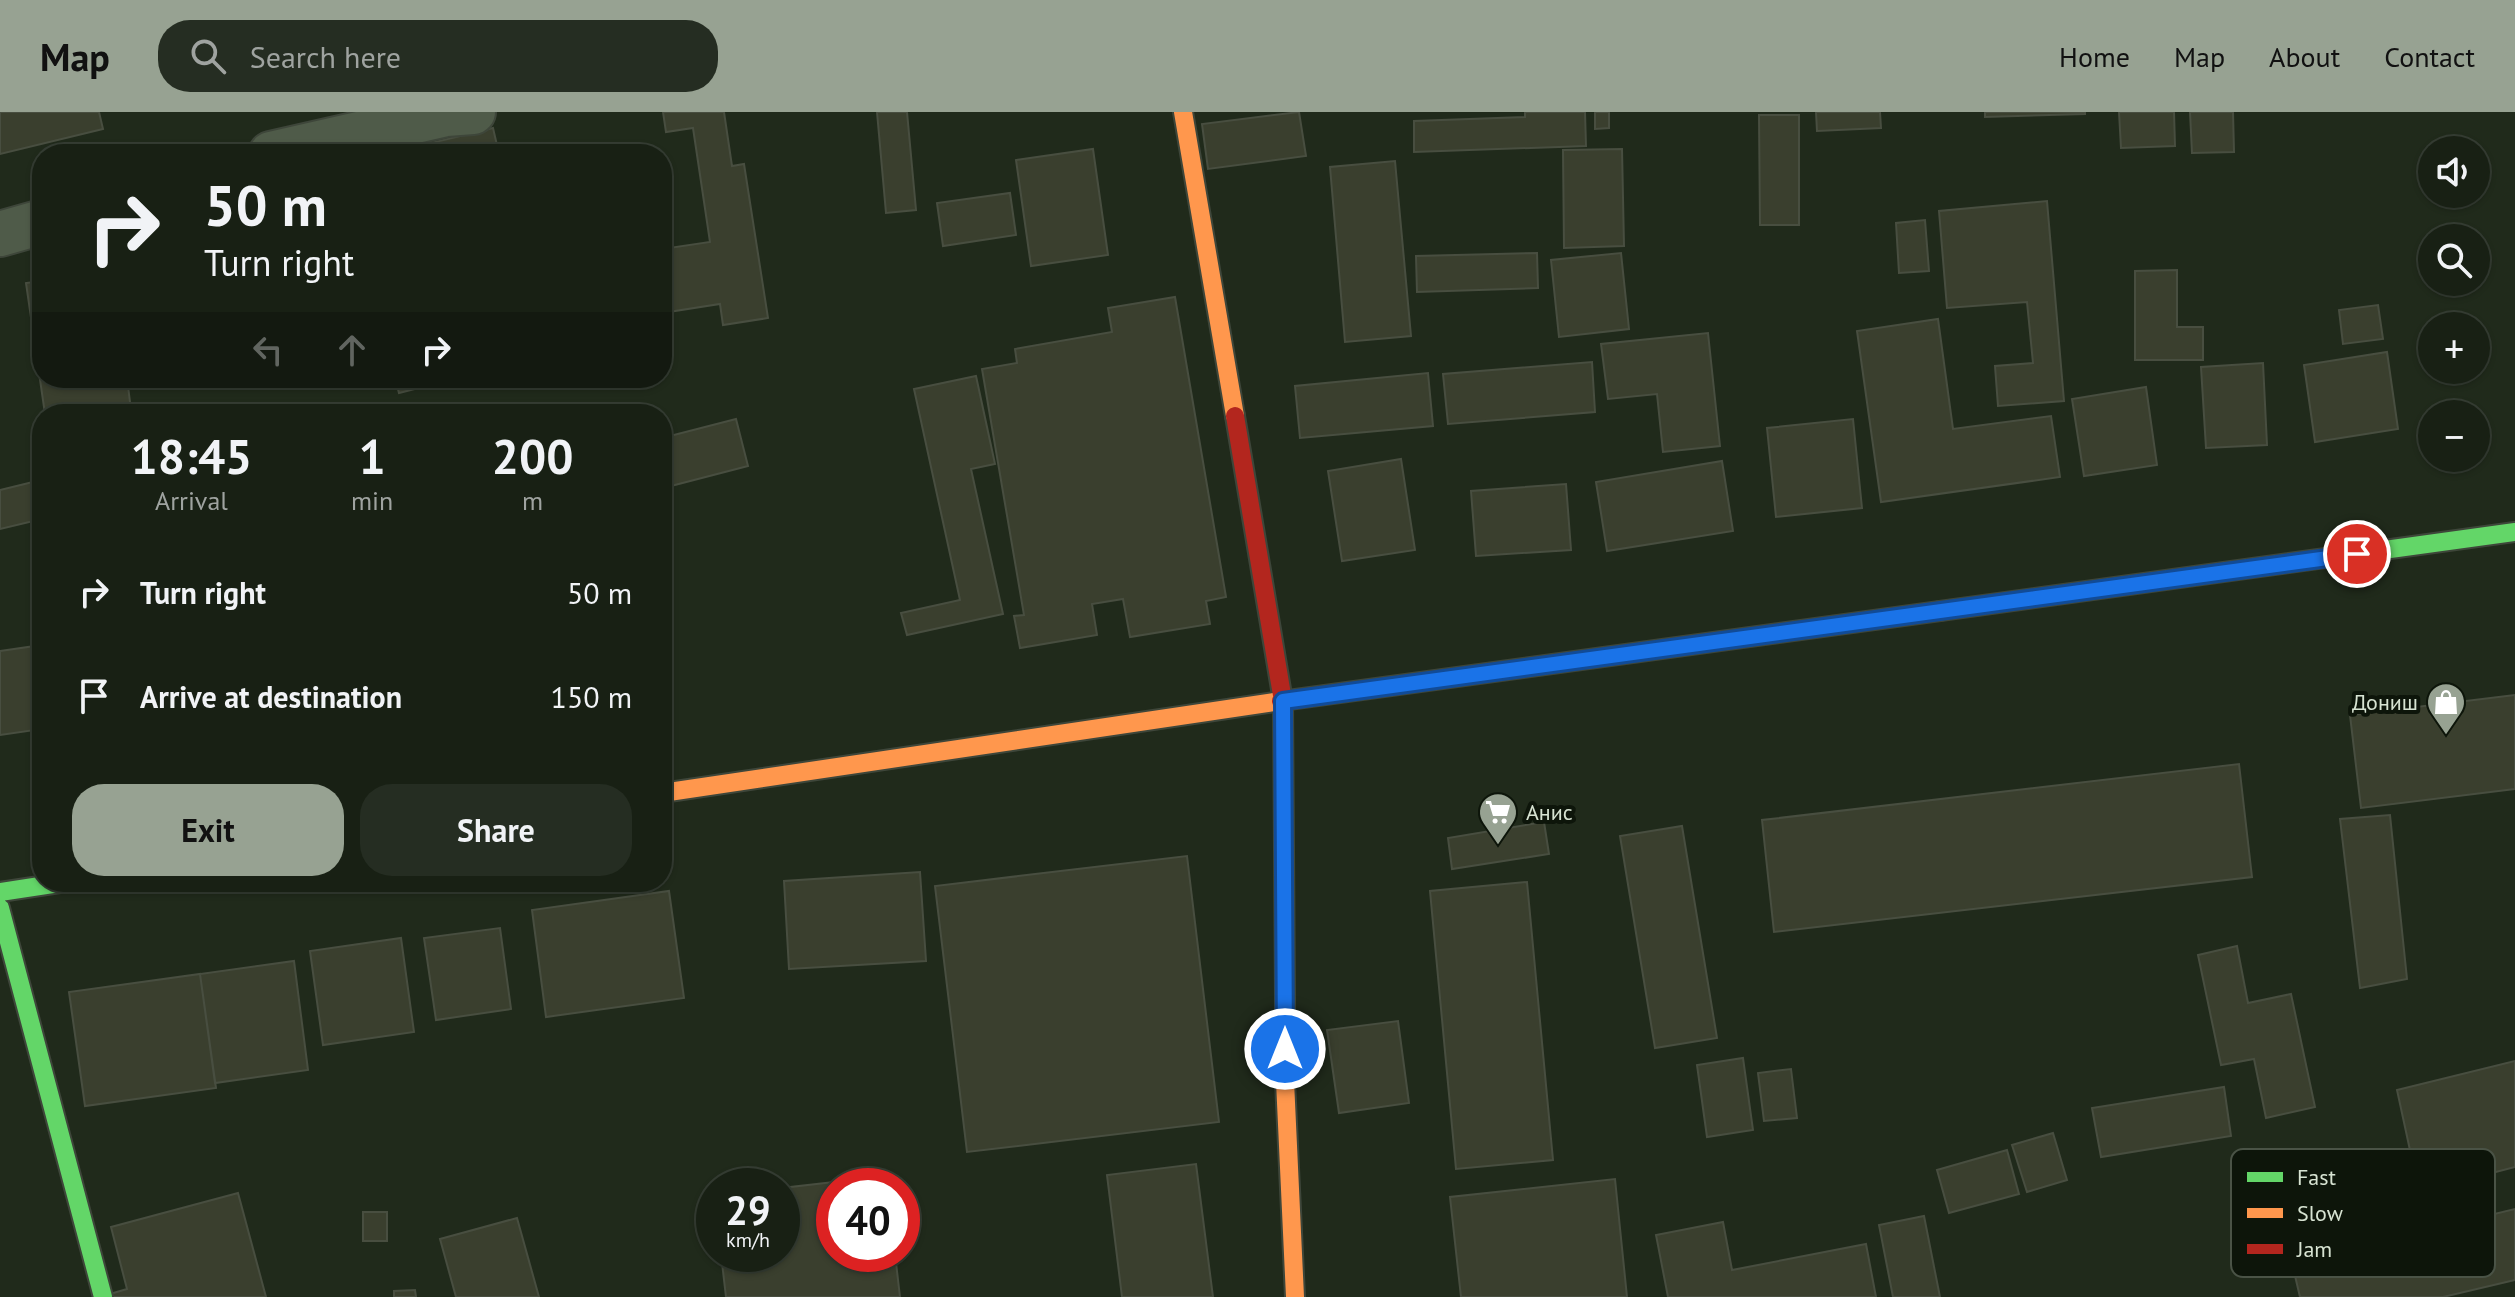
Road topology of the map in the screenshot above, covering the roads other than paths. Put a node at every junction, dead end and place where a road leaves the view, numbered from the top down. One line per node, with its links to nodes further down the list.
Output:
1 (473, 112): 3 (street)
2 (1183, 112): 7 (main road)
3 (315, 144)
4 (32, 225): 5 (street)
5 (0, 234)
6 (2515, 532): 7 (main road)
7 (1283, 701): 8 (main road); 13 (main road)
8 (672, 792)
9 (32, 887): 10 (main road)
10 (0, 892)
11 (0, 908): 12 (main road)
12 (103, 1297)
13 (1295, 1297)

